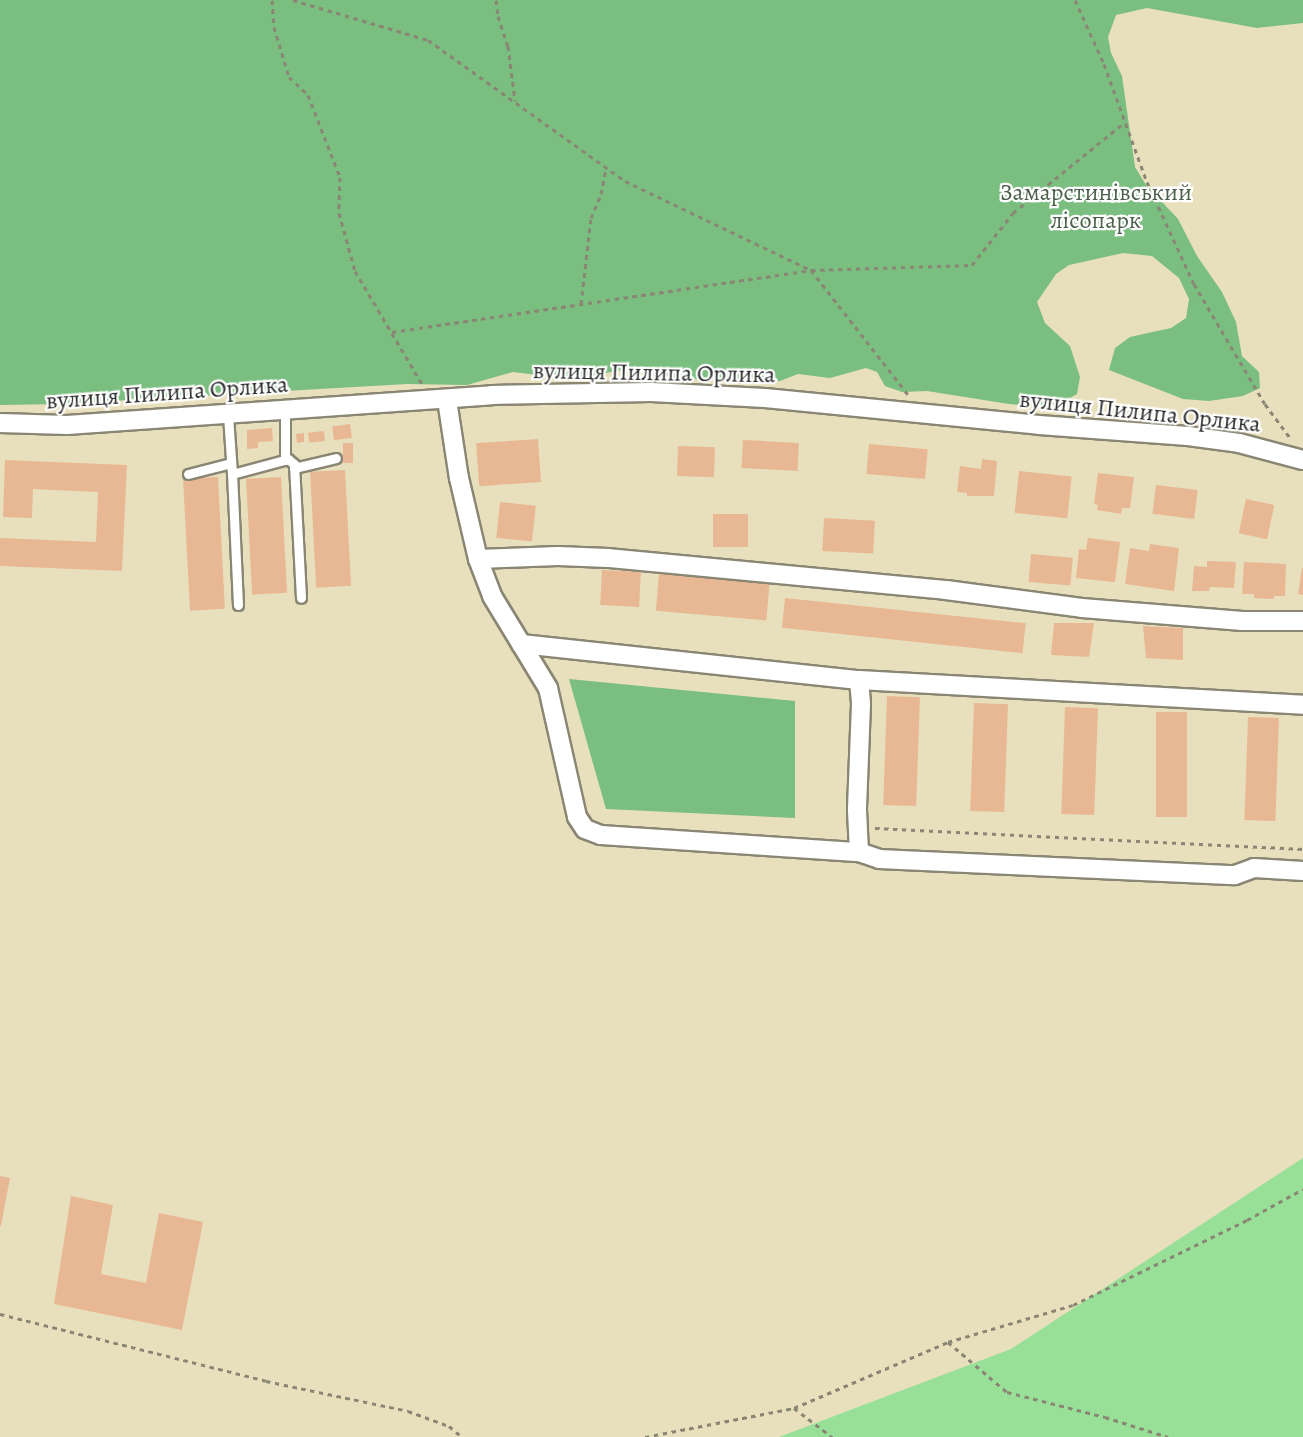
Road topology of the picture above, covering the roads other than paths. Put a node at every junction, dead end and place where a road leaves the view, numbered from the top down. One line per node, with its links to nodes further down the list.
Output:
1 (440, 401): 2 (street, вулиця Пилипа Орлика); 5 (street, вулиця Пилипа Орлика); 12 (street)
2 (285, 410): 3 (street, вулиця Пилипа Орлика); 7 (lane)
3 (228, 415): 4 (street, вулиця Пилипа Орлика); 8 (lane)
4 (0, 423)
5 (1299, 452)
6 (336, 458): 9 (lane)
7 (285, 460): 9 (lane); 11 (lane)
8 (231, 463): 10 (lane); 11 (lane)
9 (294, 468): 13 (lane)
10 (188, 474)
11 (232, 474): 14 (lane)
12 (478, 559): 15 (street); 16 (street)
13 (302, 598)
14 (238, 605)
15 (1303, 621)
16 (521, 644): 17 (street); 19 (street)
17 (859, 680): 18 (street); 19 (street)
18 (1303, 705)
19 (859, 852): 20 (street)
20 (1303, 871)

